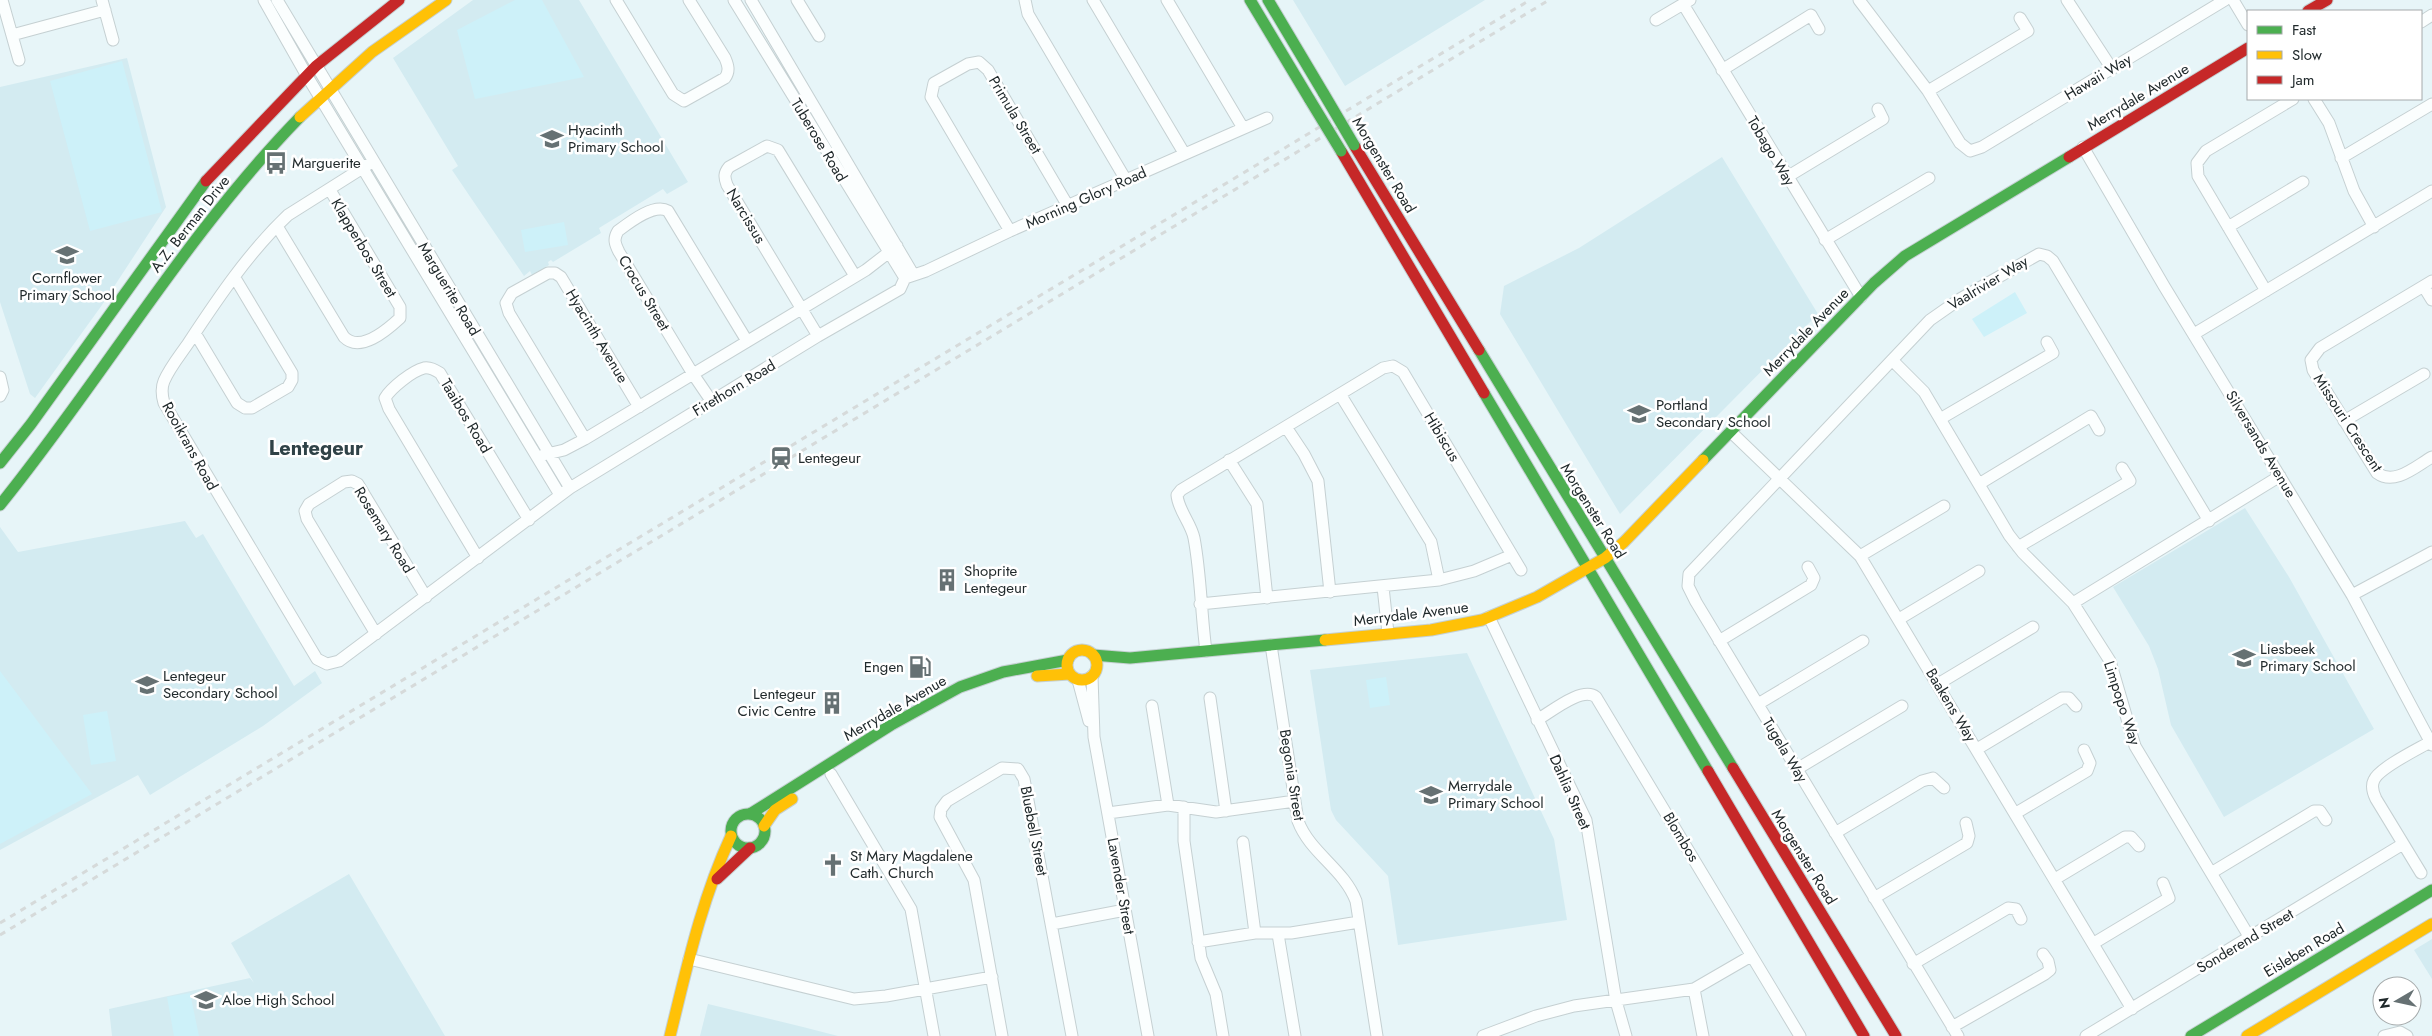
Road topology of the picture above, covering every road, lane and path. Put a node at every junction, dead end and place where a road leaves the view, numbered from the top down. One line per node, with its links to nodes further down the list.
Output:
1 (2, 0): 28 (street)
2 (264, 0): 36 (street, Marguerite Road)
3 (276, 0): 33 (street, Marguerite Road)
4 (399, 0): 33 (main road, A.Z. Berman Drive)
5 (446, 0): 37 (main road, A.Z. Berman Drive)
6 (616, 0): 7 (street)
7 (689, 0)
8 (734, 0): 63 (street, Tuberose Road)
9 (751, 0): 63 (street, Tuberose Road)
10 (797, 0): 29 (street)
11 (1025, 0): 53 (street)
12 (1093, 0): 47 (street)
13 (1168, 0): 45 (street)
14 (1250, 0): 111 (main road, Morgenster Road, bridge)
15 (1268, 0): 109 (main road, Morgenster Road, bridge)
16 (1859, 0): 38 (street)
17 (2224, 0): 34 (street, Hawaii Way)
18 (2233, 0): 26 (street)
19 (2326, 0): 23 (main road)
20 (1686, 2): 25 (street); 35 (street, Tobago Way)
21 (2073, 2): 34 (street)
22 (104, 5): 28 (street); 30 (street)
23 (2310, 10)
24 (2020, 18): 38 (street)
25 (1656, 20)
26 (2247, 24)
27 (1819, 28): 35 (street)
28 (12, 35): 32 (street)
29 (819, 36)
30 (113, 40)
31 (2247, 49): 46 (main road, Merrydale Avenue)
32 (19, 60)
33 (316, 66): 36 (main road, A.Z. Berman Drive); 37 (street, Marguerite Road)
34 (2112, 69): 38 (street, Hawaii Way)
35 (1722, 70): 51 (street, Tobago Way)
36 (307, 76): 39 (street, Marguerite Road); 94 (main road, A.Z. Berman Drive)
37 (330, 88): 39 (main road, A.Z. Berman Drive); 49 (street, Marguerite Road)
38 (1928, 91)
39 (320, 98): 50 (street, Marguerite Road); 100 (main road, A.Z. Berman Drive)
40 (2291, 100): 59 (street)
41 (2315, 100): 48 (street)
42 (2432, 104): 48 (street)
43 (1878, 109): 51 (street)
44 (1267, 118): 45 (street, Morning Glory Road)
45 (1243, 128): 47 (street, Morning Glory Road)
46 (2083, 147): 69 (main road, Merrydale Avenue); 73 (street, Silversands Avenue)
47 (1184, 153): 53 (street, Morning Glory Road)
48 (2341, 158): 60 (street)
49 (372, 162): 50 (street, Rooikrans Road); 91 (street, Marguerite Road)
50 (363, 169): 55 (street, Rooikrans Road); 91 (street, Marguerite Road)
51 (1787, 177): 62 (street, Tobago Way)
52 (1929, 178): 62 (street)
53 (1126, 180): 57 (street, Morning Glory Road)
54 (2303, 182): 59 (street)
55 (330, 190): 58 (street, Rooikrans Road); 58 (street, Klapperbos Street)
56 (2432, 191): 60 (street)
57 (1068, 206): 61 (street, Morning Glory Road); 61 (street, Primula Street)
58 (277, 226): 66 (street, Rooikrans Road)
59 (2228, 227): 68 (street)
60 (2374, 227): 68 (street)
61 (1010, 231): 65 (street, Morning Glory Road)
62 (1825, 240): 69 (street, Tobago Way)
63 (892, 249): 64 (street); 65 (street, Tuberose Road)
64 (855, 276): 71 (street); 71 (street, Narcissus)
65 (909, 276): 74 (street, Firethorn Road)
66 (235, 278): 72 (street, Rooikrans Road); 72 (street)
67 (2428, 284): 70 (street); 86 (street, Missouri Crescent)
68 (2266, 291): 73 (street)
69 (1861, 297): 89 (main road, Merrydale Avenue)
70 (2432, 300)
71 (802, 308): 74 (street, Narcissus); 75 (street)
72 (195, 333): 134 (street, Rooikrans Road)
73 (2194, 334): 96 (street, Silversands Avenue)
74 (818, 336): 83 (street, Firethorn Road)
75 (747, 341): 78 (street); 78 (street, Crocus Street)
76 (2047, 342): 85 (street)
77 (1892, 360): 85 (street, Limpopo Way); 97 (street, Vaalrivier Way); 103 (street, Vaalrivier Way)
78 (692, 374): 83 (street, Crocus Street); 84 (street)
79 (2424, 374): 86 (street)
80 (0, 378): 82 (street)
81 (1340, 394): 87 (street, Hibiscus); 106 (street, Hibiscus); 114 (street)
82 (0, 396)
83 (712, 402): 99 (street, Firethorn Road)
84 (639, 407): 90 (street); 90 (street, Hyacinth Avenue)
85 (1940, 419): 98 (street, Limpopo Way)
86 (2344, 421): 92 (street, Missouri Crescent)
87 (1286, 427): 93 (street, Hibiscus); 116 (street)
88 (2099, 430): 98 (street)
89 (1731, 432): 97 (street, Baakens Way); 109 (main road, Merrydale Avenue)
90 (585, 439): 91 (street)
91 (542, 455): 99 (street, Marguerite Road)
92 (2432, 457)
93 (1230, 460): 119 (street); 121 (street, Hibiscus)
94 (0, 463)
95 (2122, 468): 104 (street)
96 (2280, 476): 103 (street); 117 (street, Silversands Avenue)
97 (1779, 478): 107 (street, Baakens Way); 127 (street, Tugela Way)
98 (1979, 484): 104 (street, Limpopo Way)
99 (565, 492): 102 (street, Firethorn Road)
100 (0, 505)
101 (1944, 506): 107 (street)
102 (529, 520): 108 (street, Firethorn Road); 108 (street, Taaibos Road)
103 (2210, 520): 120 (street)
104 (2018, 547): 120 (street, Limpopo Way)
105 (2432, 552): 117 (street)
106 (1512, 555): 112 (street, Hibiscus); 114 (street)
107 (1860, 556): 123 (street, Baakens Way)
108 (478, 558): 118 (street, Firethorn Road)
109 (1605, 558): 111 (main road, Merrydale Avenue); 210 (main road, Morgenster Road)
110 (1808, 567): 127 (street)
111 (1587, 569): 122 (main road, Merrydale Avenue); 209 (main road, Morgenster Road)
112 (1521, 570)
113 (1979, 571): 123 (street)
114 (1440, 580): 115 (street)
115 (1383, 587): 116 (street); 125 (street)
116 (1330, 592): 119 (street)
117 (2352, 595): 147 (street, Silversands Avenue)
118 (426, 596): 126 (street, Firethorn Road); 126 (street, Rosemary Road)
119 (1267, 598): 121 (street)
120 (2073, 603): 169 (street, Limpopo Way)
121 (1200, 604): 130 (street, Hibiscus)
122 (1490, 617): 125 (main road, Merrydale Avenue); 145 (street, Dahlia Street)
123 (1899, 620): 137 (street, Baakens Way)
124 (2033, 626): 137 (street)
125 (1388, 633): 129 (main road, Merrydale Avenue)
126 (376, 634): 134 (street, Firethorn Road)
127 (1719, 641): 139 (street, Tugela Way)
128 (1863, 641): 139 (street)
129 (1271, 645): 130 (main road, Merrydale Avenue); 153 (street, Begonia Street)
130 (1206, 651): 132 (main road, Merrydale Avenue)
131 (1093, 655): 132 (main road, Merrydale Avenue); 133 (main road); 135 (main road)
132 (1130, 658): 135 (main road, Merrydale Avenue)
133 (1068, 660): 136 (main road); 143 (main road, Merrydale Avenue)
134 (327, 664)
135 (1094, 674): 136 (main road); 146 (street, Lavender Street)
136 (1074, 677): 144 (main road, Merrydale Avenue); 146 (street, Lavender Street)
137 (1938, 684): 148 (street, Baakens Way)
138 (1210, 698): 156 (street)
139 (1758, 704): 150 (street, Tugela Way)
140 (1152, 706): 154 (street)
141 (1902, 706): 150 (street)
142 (2076, 706): 148 (street)
143 (919, 709): 144 (main road); 159 (main road, Merrydale Avenue)
144 (931, 715): 151 (main road, Merrydale Avenue)
145 (1537, 720): 187 (street, Blombos); 193 (street, Dahlia Street)
146 (1094, 737): 157 (street, Lavender Street)
147 (2431, 743): 166 (street)
148 (1977, 749): 158 (street, Baakens Way)
149 (2084, 750): 158 (street)
150 (1797, 769): 163 (street, Tugela Way)
151 (831, 774): 162 (main road, Merrydale Avenue); 191 (street)
152 (1944, 788): 163 (street)
153 (1295, 801): 156 (street); 178 (street, Begonia Street)
154 (1168, 805): 155 (street); 157 (street)
155 (1184, 807): 156 (street); 184 (street)
156 (1226, 811)
157 (1108, 813): 176 (street, Lavender Street)
158 (2016, 813): 171 (street, Baakens Way)
159 (750, 814): 162 (main road); 164 (main road)
160 (2326, 820): 169 (street)
161 (1966, 823): 175 (street)
162 (764, 826): 168 (main road)
163 (1835, 833): 175 (street, Tugela Way)
164 (731, 836): 168 (main road); 173 (main road)
165 (1243, 842): 181 (street)
166 (2403, 844): 170 (street); 183 (street, Sonderend Street)
167 (2139, 846): 171 (street)
168 (750, 848): 173 (main road)
169 (2211, 872): 183 (street, Limpopo Way)
170 (2421, 873)
171 (2055, 879): 185 (street, Baakens Way)
172 (2163, 882): 185 (street)
173 (711, 886): 188 (main road)
174 (2432, 890): 212 (main road, Eisleben Road)
175 (1874, 898): 189 (street, Tugela Way)
176 (1125, 910): 179 (street); 201 (street, Lavender Street)
177 (2021, 918): 189 (street)
178 (1359, 922): 182 (street); 204 (street, Begonia Street)
179 (1052, 924): 190 (street, Bluebell Street); 200 (street, Bluebell Street)
180 (2432, 924): 213 (main road)
181 (1255, 933): 182 (street); 184 (street)
182 (1278, 934): 203 (street)
183 (2250, 938): 194 (street, Sonderend Street)
184 (1198, 942): 202 (street)
185 (2094, 943): 194 (street, Baakens Way)
186 (2043, 954): 196 (street)
187 (1751, 956): 192 (street); 208 (street, Blombos)
188 (689, 959): 191 (street); 197 (main road)
189 (1913, 964): 196 (street, Tugela Way)
190 (992, 977): 191 (street); 199 (street, Bluebell Street)
191 (926, 989): 198 (street)
192 (1694, 989): 193 (street); 207 (street)
193 (1616, 1001): 195 (street); 206 (street, Dahlia Street)
194 (2132, 1009): 211 (street, Sonderend Street)
195 (1503, 1032): 205 (street)
196 (1955, 1032)
197 (670, 1036)
198 (934, 1036)
199 (1002, 1036)
200 (1072, 1036)
201 (1148, 1036)
202 (1223, 1036)
203 (1295, 1036)
204 (1377, 1036)
205 (1483, 1036)
206 (1626, 1036)
207 (1703, 1036)
208 (1800, 1036)
209 (1864, 1036)
210 (1896, 1036)
211 (2086, 1036)
212 (2191, 1036)
213 (2247, 1036)
214 (2384, 1036): 215 (street)
215 (2407, 1036)

